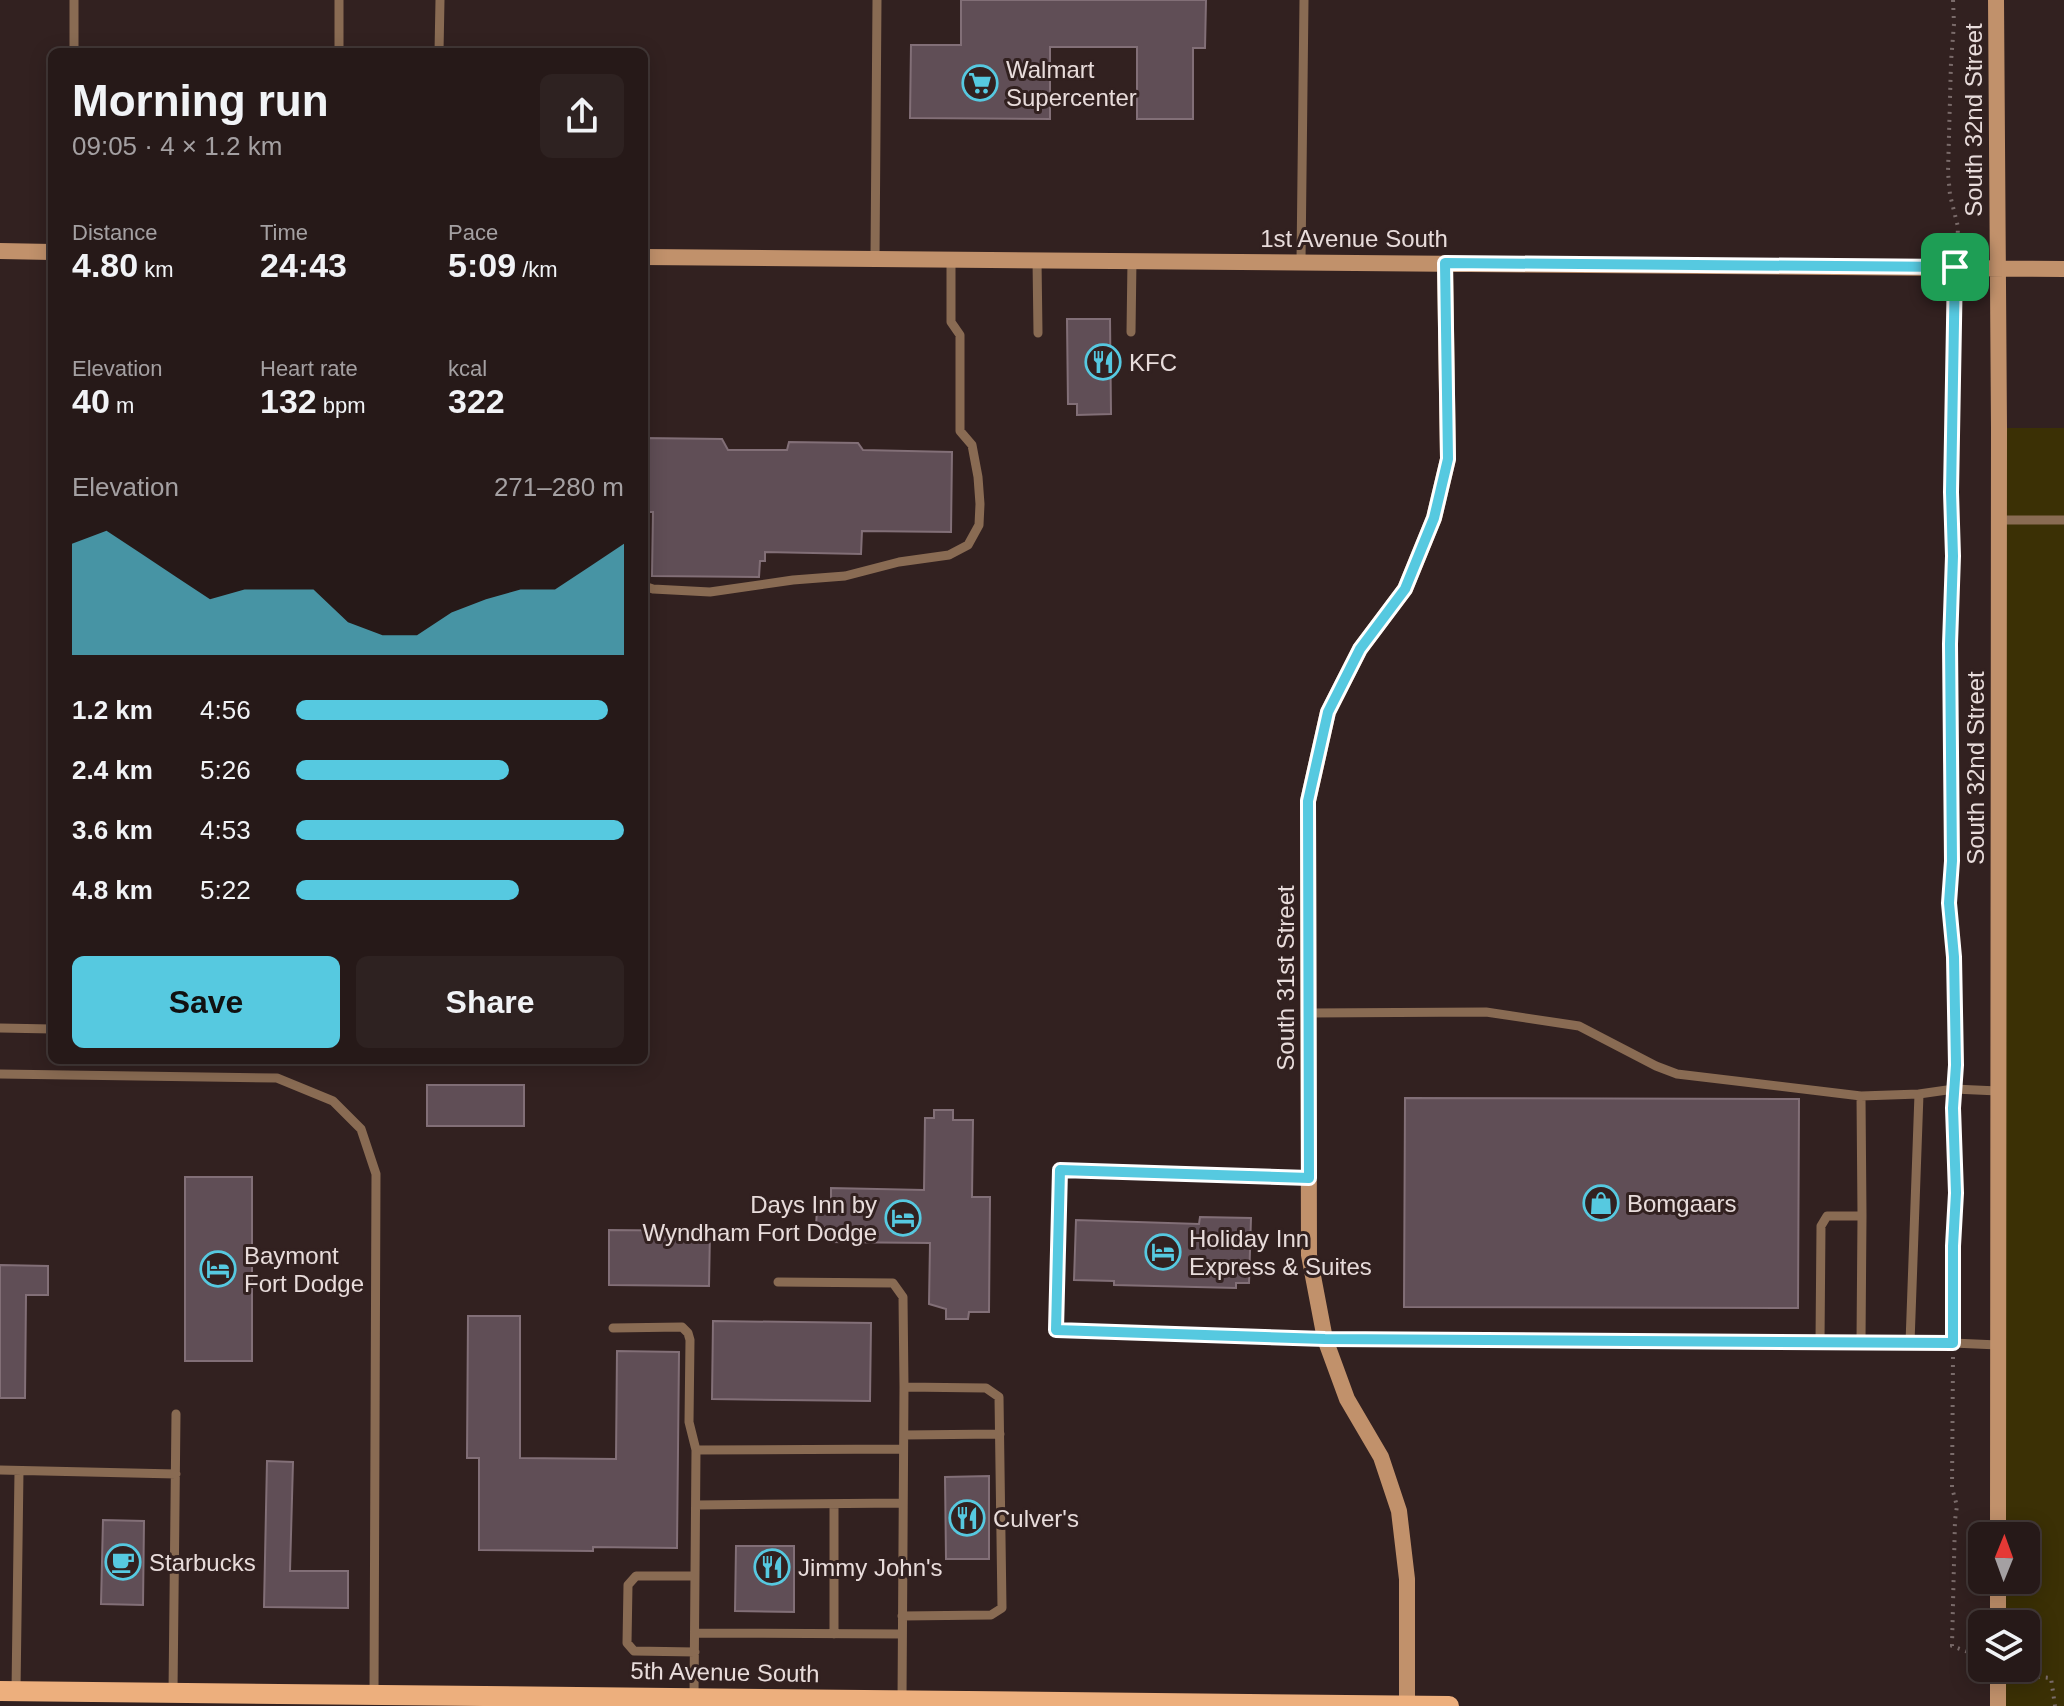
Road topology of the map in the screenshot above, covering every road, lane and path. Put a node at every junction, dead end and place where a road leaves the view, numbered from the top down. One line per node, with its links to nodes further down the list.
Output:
1 (74, 0): 8 (lane)
2 (339, 0): 9 (lane)
3 (440, 0): 10 (lane)
4 (877, 0): 14 (lane)
5 (1304, 0): 18 (lane)
6 (1953, 0): 20 (path)
7 (1996, 0): 21 (street, South 32nd Street)
8 (74, 48)
9 (339, 48)
10 (439, 48)
11 (0, 251): 12 (street)
12 (48, 252)
13 (648, 257): 14 (street, 1st Avenue South)
14 (875, 258): 15 (street, 1st Avenue South)
15 (951, 259): 16 (street, 1st Avenue South); 27 (lane)
16 (1037, 260): 17 (street, 1st Avenue South); 24 (lane)
17 (1132, 260): 18 (street, 1st Avenue South); 23 (lane)
18 (1301, 262): 19 (street, 1st Avenue South)
19 (1445, 263): 20 (street, 1st Avenue South); 28 (street, South 31st Street)
20 (1955, 267): 21 (street, 1st Avenue South); 32 (path)
21 (1998, 268): 22 (street, 1st Avenue South); 25 (street, South 32nd Street)
22 (2064, 269)
23 (1131, 332)
24 (1038, 333)
25 (1999, 520): 26 (lane); 33 (street, South 32nd Street)
26 (2064, 520)
27 (648, 587)
28 (1309, 1013): 35 (lane); 36 (street, South 31st Street)
29 (0, 1028): 30 (lane)
30 (48, 1029)
31 (0, 1074): 71 (lane)
32 (1954, 1089): 33 (lane); 34 (lane); 44 (path)
33 (1998, 1091): 45 (street, South 32nd Street)
34 (1919, 1094): 35 (lane); 43 (lane)
35 (1861, 1096): 37 (lane)
36 (1309, 1178): 40 (street, South 31st Street); 40 (lane)
37 (1862, 1216): 41 (lane); 42 (lane)
38 (778, 1282): 46 (lane)
39 (613, 1328): 51 (lane)
40 (1325, 1339): 41 (lane); 74 (street, South 31st Street)
41 (1820, 1342): 42 (lane)
42 (1861, 1342): 43 (lane)
43 (1910, 1343): 44 (lane)
44 (1953, 1343): 45 (lane); 65 (path)
45 (1998, 1345): 58 (street, South 32nd Street)
46 (904, 1387): 48 (lane); 49 (lane)
47 (176, 1414): 54 (lane)
48 (1000, 1434): 49 (lane); 60 (lane)
49 (904, 1435): 50 (lane)
50 (903, 1449): 51 (lane); 55 (lane)
51 (696, 1450): 57 (lane)
52 (0, 1470): 53 (lane)
53 (19, 1471): 54 (lane); 68 (lane)
54 (176, 1474): 69 (lane)
55 (903, 1503): 56 (lane); 60 (lane)
56 (834, 1504): 57 (lane); 62 (lane)
57 (696, 1505): 59 (lane)
58 (1998, 1522)
59 (695, 1576): 61 (lane); 64 (lane)
60 (902, 1616): 63 (lane)
61 (695, 1633): 62 (lane); 64 (lane)
62 (834, 1634): 63 (lane)
63 (902, 1634): 72 (lane)
64 (695, 1652): 70 (lane)
65 (1968, 1652)
66 (2040, 1677): 77 (path)
67 (1998, 1682): 76 (street)
68 (8, 1691): 69 (main road, 5th Avenue South)
69 (162, 1697): 71 (main road, 5th Avenue South)
70 (694, 1697): 71 (main road, 5th Avenue South); 72 (main road, 5th Avenue South)
71 (365, 1698)
72 (902, 1701): 73 (main road, 5th Avenue South)
73 (1166, 1705): 74 (main road, 5th Avenue South)
74 (1407, 1706): 75 (main road, 5th Avenue South)
75 (1449, 1706)
76 (1998, 1706)
77 (2055, 1706)

